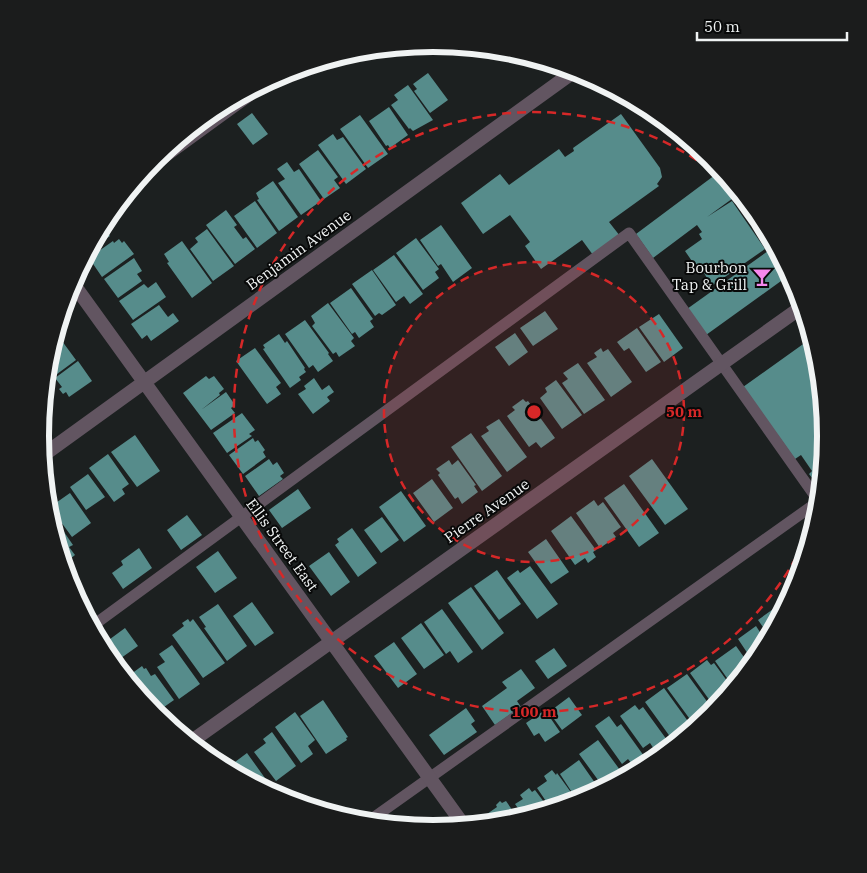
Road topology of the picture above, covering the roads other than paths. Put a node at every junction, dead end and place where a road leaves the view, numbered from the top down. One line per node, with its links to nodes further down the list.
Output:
1 (568, 76): 7 (street, Benjamin Avenue)
2 (226, 113): 3 (lane)
3 (185, 143)
4 (78, 290): 7 (street, Ellis Street East)
5 (797, 310): 6 (street, Pierre Avenue)
6 (722, 364): 9 (lane); 11 (lane); 13 (street, Pierre Avenue)
7 (145, 382): 8 (street, Benjamin Avenue); 11 (street, Ellis Street East)
8 (50, 451)
9 (814, 493)
10 (812, 508): 15 (lane)
11 (241, 517): 12 (lane); 13 (street, Ellis Street East)
12 (97, 623)
13 (331, 642): 14 (street, Pierre Avenue); 15 (street, Ellis Street East)
14 (195, 739)
15 (430, 778): 16 (lane); 17 (street, Ellis Street East)
16 (375, 817)
17 (460, 820)

